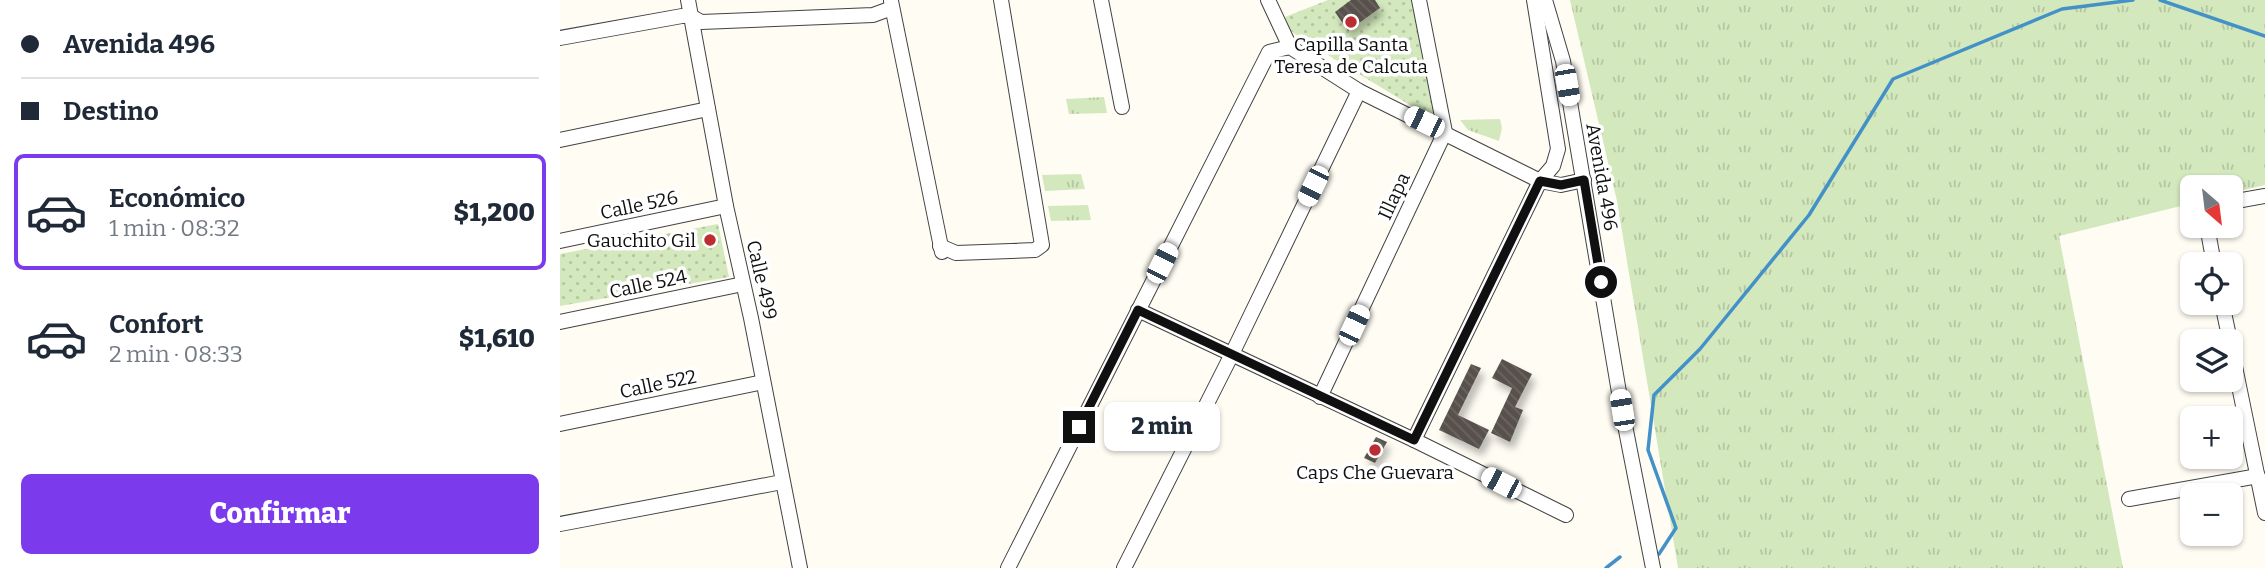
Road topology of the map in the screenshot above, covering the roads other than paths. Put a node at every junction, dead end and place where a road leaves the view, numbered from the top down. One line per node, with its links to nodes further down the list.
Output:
1 (688, 0): 9 (street, Calle 499)
2 (1002, 0): 8 (street)
3 (1101, 0): 13 (street)
4 (1268, 0): 11 (street)
5 (1419, 0): 15 (street)
6 (1534, 0): 18 (street)
7 (1545, 0): 17 (street, Avenida 496)
8 (891, 4): 9 (street)
9 (691, 16): 10 (street); 14 (street, Calle 499)
10 (560, 38)
11 (1290, 47): 12 (street); 24 (street)
12 (1359, 91): 15 (street); 26 (street)
13 (1122, 107)
14 (708, 109): 16 (street); 21 (street, Calle 499)
15 (1445, 132): 18 (street); 29 (street, Illapa)
16 (560, 140)
17 (1584, 180): 18 (street); 41 (street, Avenida 496)
18 (1540, 181): 31 (street)
19 (2265, 196): 20 (street)
20 (2244, 200)
21 (726, 206): 22 (street, Calle 526); 23 (street, Calle 499)
22 (560, 241)
23 (743, 284): 25 (street, Calle 524); 27 (street, Calle 499)
24 (1138, 310): 26 (street); 39 (street)
25 (560, 322)
26 (1232, 354): 29 (street); 40 (street)
27 (763, 382): 30 (street, Calle 522); 33 (street, Calle 499)
28 (2240, 392): 32 (street)
29 (1320, 397): 31 (street)
30 (560, 424)
31 (1414, 440): 36 (street)
32 (2258, 476): 34 (street); 35 (street)
33 (782, 482): 37 (street); 38 (street, Calle 499)
34 (2129, 499)
35 (2265, 513)
36 (1566, 515)
37 (560, 524)
38 (800, 568)
39 (1008, 568)
40 (1124, 568)
41 (1653, 568)

